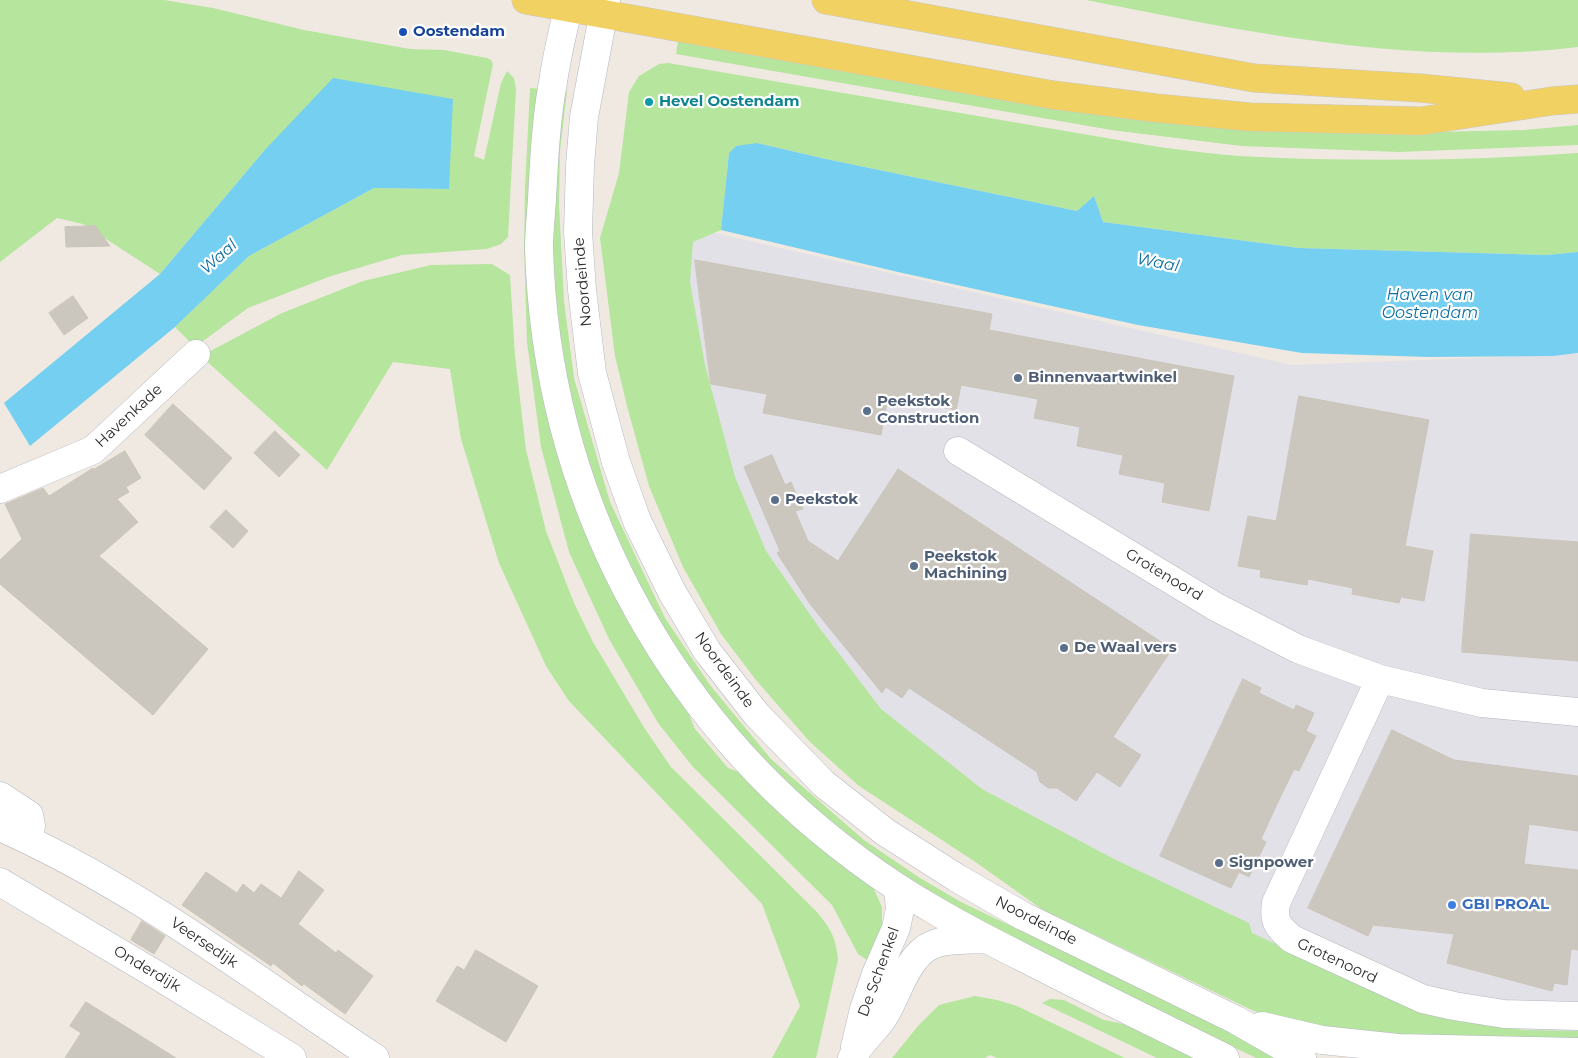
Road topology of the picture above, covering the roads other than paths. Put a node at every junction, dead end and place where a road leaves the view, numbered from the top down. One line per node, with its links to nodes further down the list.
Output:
1 (526, 0): 3 (main road)
2 (826, 0): 5 (main road)
3 (569, 4): 4 (main road); 15 (main road)
4 (605, 7): 5 (main road); 18 (main road, Noordeinde)
5 (1565, 100)
6 (196, 354): 8 (main road, Havenkade)
7 (958, 451): 9 (main road, Grotenoord)
8 (0, 489)
9 (1380, 679): 10 (main road, Grotenoord); 17 (main road, Grotenoord)
10 (1578, 712)
11 (0, 796): 13 (main road)
12 (0, 827): 13 (main road, Veersedijk)
13 (26, 838): 22 (main road, Veersedijk)
14 (0, 882): 21 (main road, Onderdijk)
15 (898, 888): 16 (main road); 20 (main road, De Schenkel)
16 (986, 939): 20 (main road, De Schenkel); 23 (main road)
17 (1578, 1016)
18 (1236, 1020): 19 (main road); 24 (main road, Noordeinde)
19 (1578, 1052)
20 (852, 1057)
21 (292, 1058)
22 (375, 1058)
23 (1225, 1058)
24 (1302, 1058)

